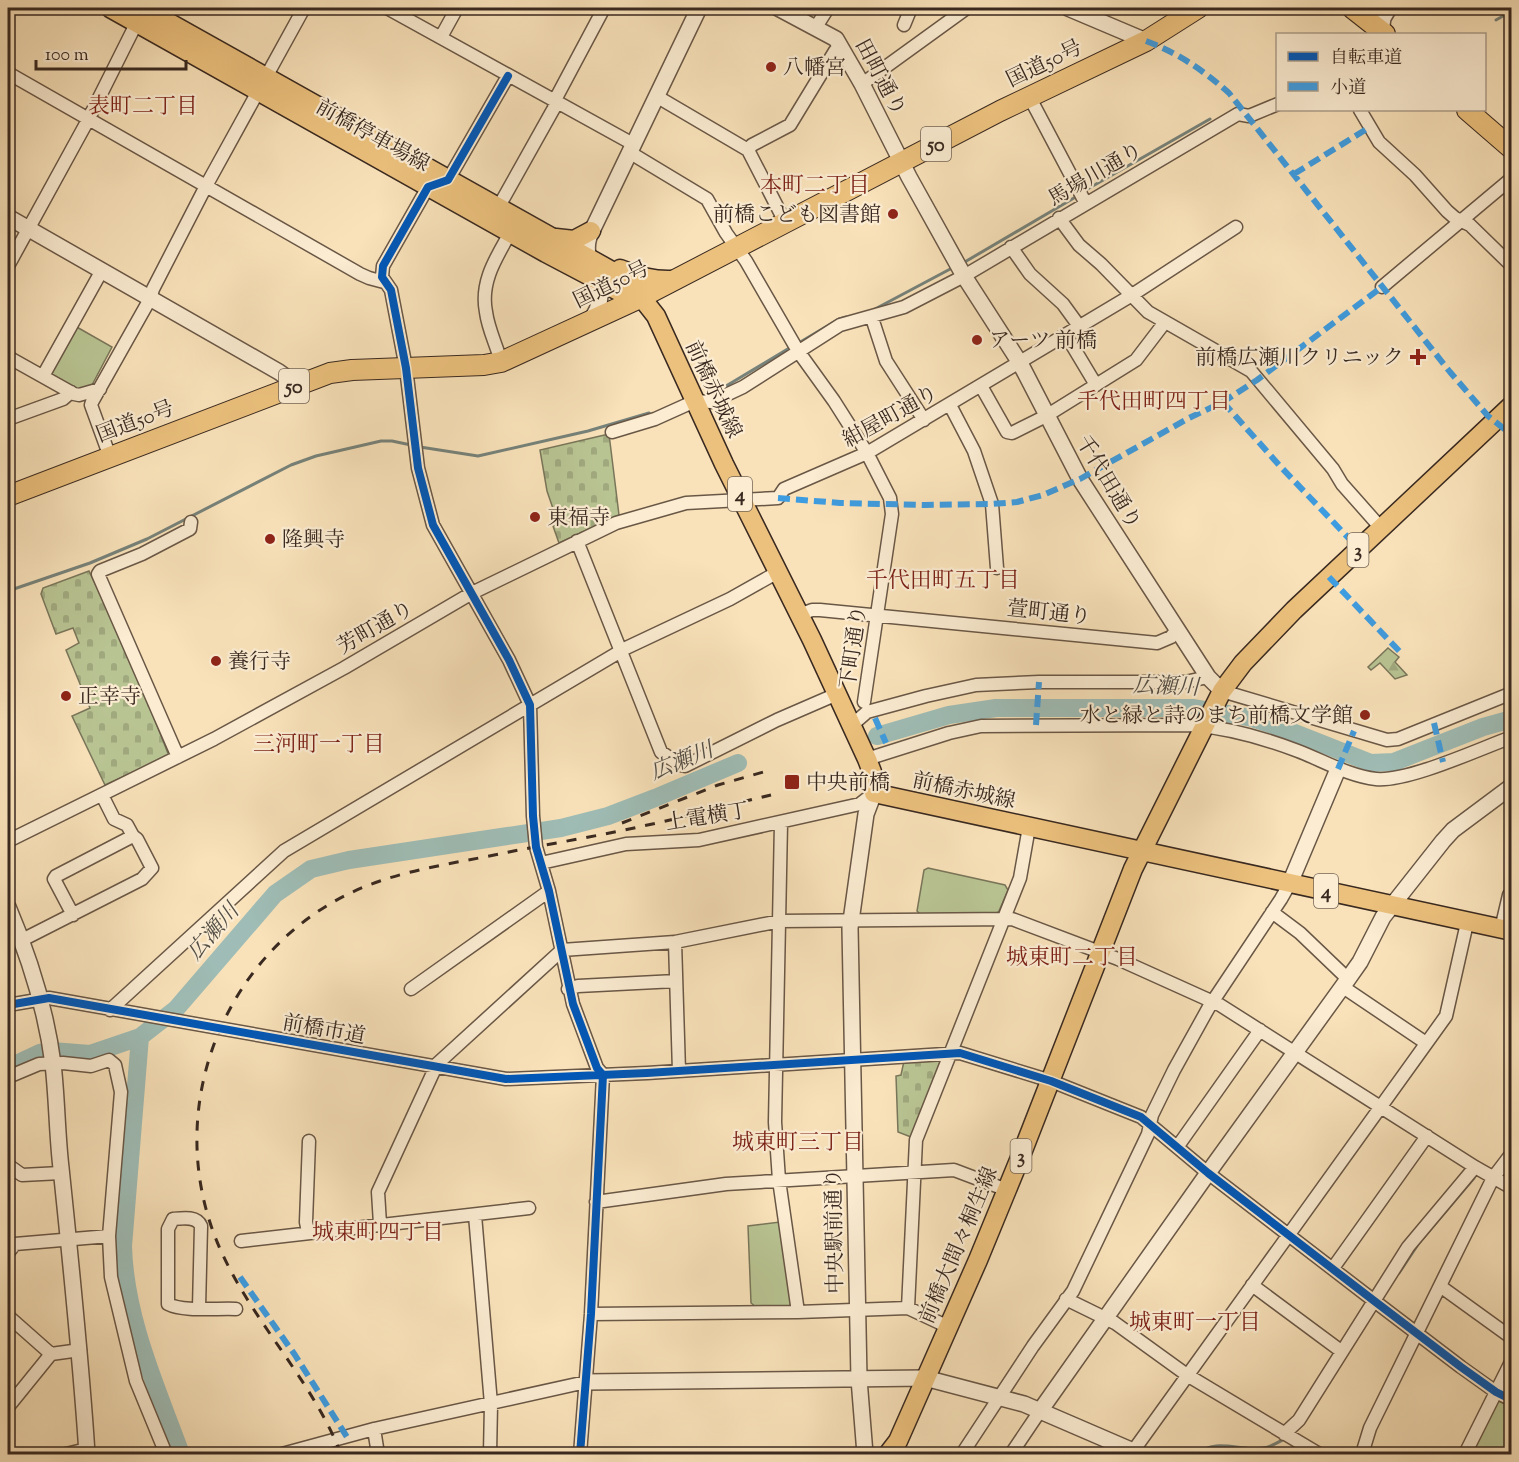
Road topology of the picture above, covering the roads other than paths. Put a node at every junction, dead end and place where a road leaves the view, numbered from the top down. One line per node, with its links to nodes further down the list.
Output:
1 (110, 8): 15 (main road, 前橋停車場線)
2 (303, 8): 26 (street)
3 (387, 8): 20 (street)
4 (457, 8): 20 (street)
5 (604, 8): 29 (street)
6 (699, 8): 27 (street)
7 (778, 8): 17 (street, 田町通り)
8 (828, 8): 17 (street)
9 (911, 8): 16 (street)
10 (967, 8): 25 (street)
11 (1068, 8): 21 (street)
12 (1198, 8): 21 (highway, 国道50号 / 50)
13 (1352, 8): 18 (highway)
14 (1389, 8): 19 (street)
15 (143, 12): 26 (main road, 前橋停車場線); 33 (street)
16 (904, 25)
17 (816, 27): 22 (street, 田町通り)
18 (1381, 33)
19 (1382, 33)
20 (441, 37): 24 (street)
21 (1146, 41): 28 (highway, 国道50号 / 50)
22 (842, 48): 25 (street, 田町通り); 36 (street)
23 (8, 73): 33 (street)
24 (508, 76): 29 (street); 39 (street)
25 (862, 84): 37 (street, 田町通り)
26 (262, 85): 39 (main road, 前橋停車場線); 40 (street); 41 (main road, 前橋停車場線)
27 (656, 96): 34 (street); 36 (street)
28 (1030, 98): 37 (highway, 国道50号 / 50); 42 (street)
29 (555, 100): 34 (street); 43 (street)
30 (1276, 105): 42 (street, 馬場川通り)
31 (1361, 111): 47 (street)
32 (1468, 111): 35 (highway)
33 (88, 120): 40 (street); 49 (street)
34 (631, 148): 51 (street); 54 (street)
35 (1512, 149)
36 (748, 150): 46 (street)
37 (901, 162): 46 (highway, 国道50号 / 50); 59 (street, 千代田通り)
38 (1512, 178): 47 (street)
39 (448, 180): 41 (street); 43 (main road, 前橋停車場線)
40 (206, 186): 62 (street); 65 (street)
41 (428, 187): 50 (main road, 前橋停車場線); 62 (street)
42 (1082, 197): 45 (street, 馬場川通り)
43 (498, 208): 52 (main road, 前橋停車場線)
44 (8, 217): 49 (street)
45 (1059, 218): 53 (street, 馬場川通り); 64 (street)
46 (785, 222): 54 (highway, 国道50号 / 50)
47 (1461, 222): 57 (street); 63 (street)
48 (1236, 227): 64 (street, 紺屋町通り)
49 (28, 228): 56 (street); 58 (street)
50 (510, 232): 55 (main road, 前橋停車場線); 74 (street)
51 (590, 234): 52 (main road); 55 (main road)
52 (548, 237): 55 (main road, 前橋停車場線)
53 (1011, 247): 59 (street, 馬場川通り); 70 (street)
54 (736, 248): 61 (highway, 国道50号 / 50); 72 (street)
55 (579, 259): 60 (main road, 前橋停車場線); 61 (main road); 66 (main road, 前橋停車場線)
56 (8, 266)
57 (1512, 266)
58 (101, 272): 65 (street); 77 (street)
59 (964, 276): 67 (street, 馬場川通り); 75 (street, 千代田通り)
60 (596, 279): 66 (main road, 前橋停車場線); 68 (street)
61 (673, 280): 66 (highway, 国道50号 / 50)
62 (384, 282): 76 (street)
63 (1382, 287)
64 (1132, 295): 69 (street); 70 (street, 紺屋町通り)
65 (150, 298): 80 (street); 81 (street)
66 (640, 298): 68 (highway, 国道50号 / 50); 83 (main road, 前橋赤城線 / 4)
67 (872, 318): 72 (street, 馬場川通り); 88 (street)
68 (588, 322): 74 (highway, 国道50号 / 50)
69 (1165, 322): 78 (street); 96 (street)
70 (1079, 326): 71 (street, 紺屋町通り)
71 (1066, 335): 75 (street, 紺屋町通り); 78 (street)
72 (798, 351): 83 (street, 馬場川通り); 90 (street)
73 (8, 357): 77 (street)
74 (501, 362): 76 (highway, 国道50号 / 50)
75 (1020, 363): 79 (street, 紺屋町通り); 86 (street, 千代田通り)
76 (406, 368): 80 (highway, 国道50号 / 50); 100 (street)
77 (43, 376): 82 (street)
78 (1096, 385): 86 (street)
79 (981, 386): 84 (street, 紺屋町通り); 86 (street)
80 (291, 387): 91 (highway, 国道50号 / 50)
81 (100, 389): 82 (street); 91 (street)
82 (71, 392): 87 (street)
83 (695, 401): 89 (street, 馬場川通り); 94 (main road, 前橋赤城線 / 4)
84 (950, 405): 88 (street, 紺屋町通り); 98 (street)
85 (1512, 405): 96 (main road, 3)
86 (1046, 416): 103 (street, 千代田通り)
87 (8, 419)
88 (924, 420): 90 (street, 紺屋町通り)
89 (612, 432)
90 (867, 453): 93 (street, 紺屋町通り); 102 (street, 下町通り)
91 (110, 457): 92 (highway, 国道50号 / 50)
92 (8, 496)
93 (778, 498): 94 (street, 芳町通り)
94 (743, 500): 97 (street, 芳町通り); 99 (main road, 前橋赤城線 / 4)
95 (191, 522): 113 (street)
96 (1381, 528): 107 (main road, 3)
97 (577, 540): 100 (street, 芳町通り); 104 (street)
98 (997, 568)
99 (777, 572): 101 (main road, 前橋赤城線 / 4); 104 (street)
100 (472, 593): 108 (street); 113 (street, 芳町通り)
101 (799, 615): 102 (street, 萱町通り); 110 (main road, 前橋赤城線 / 4)
102 (876, 615): 103 (street, 萱町通り); 109 (street, 下町通り)
103 (1177, 630): 105 (street, 千代田通り)
104 (620, 651): 108 (street); 110 (street, 下町通り)
105 (1208, 677): 107 (street, 千代田通り); 109 (street)
106 (1512, 693): 107 (street)
107 (1219, 697): 111 (main road, 3)
108 (530, 705): 124 (street); 148 (street)
109 (868, 706): 110 (street, 下町通り)
110 (845, 710): 114 (main road, 前橋赤城線 / 4)
111 (1205, 723): 114 (street); 115 (street); 123 (main road, 前橋大間々桐生線 / 3)
112 (1512, 737): 115 (street)
113 (178, 757): 118 (street, 芳町通り)
114 (867, 759): 117 (main road, 前橋赤城線 / 4)
115 (1338, 769): 125 (street)
116 (1512, 786): 128 (street)
117 (874, 793): 119 (street, 上電横丁); 120 (main road, 前橋赤城線 / 4); 133 (street, 中央駅前通り)
118 (102, 795): 121 (street); 122 (street, 芳町通り)
119 (781, 823): 124 (street, 上電横丁); 134 (street)
120 (1029, 827): 123 (main road, 前橋赤城線 / 4); 132 (street)
121 (134, 836): 131 (street); 131 (street)
122 (8, 841)
123 (1141, 851): 125 (main road, 前橋赤城線 / 4); 140 (main road, 前橋大間々桐生線 / 3)
124 (541, 863): 126 (street)
125 (1290, 883): 128 (main road, 前橋赤城線 / 4); 130 (street)
126 (549, 891): 139 (street); 143 (street)
127 (1512, 891): 136 (street)
128 (1392, 906): 135 (main road, 前橋赤城線 / 4); 142 (street)
129 (8, 907): 137 (street)
130 (1272, 912): 142 (street); 146 (street)
131 (73, 915): 137 (street)
132 (1005, 918): 133 (street); 140 (street); 151 (street)
133 (850, 920): 134 (street); 153 (street, 中央駅前通り)
134 (780, 921): 138 (street); 155 (street)
135 (1467, 922): 136 (main road, 前橋赤城線 / 4); 150 (street)
136 (1506, 930)
137 (22, 940): 145 (street)
138 (675, 942): 139 (street); 141 (street)
139 (562, 950): 144 (street); 156 (street)
140 (1101, 953): 146 (street); 160 (main road, 前橋大間々桐生線 / 3)
141 (676, 981): 144 (street); 157 (street)
142 (1346, 983): 150 (street); 152 (street)
143 (411, 988)
144 (568, 988): 158 (street)
145 (41, 1001): 147 (street, 前橋市道); 148 (street, 前橋市道); 154 (street)
146 (1213, 1001): 149 (street); 162 (street)
147 (8, 1005)
148 (110, 1010): 156 (street, 前橋市道)
149 (1260, 1030): 152 (street); 165 (street)
150 (1426, 1043): 161 (street)
151 (950, 1054): 153 (street, 前橋市道); 160 (street, 前橋市道); 170 (street)
152 (1295, 1054): 161 (street); 171 (street)
153 (852, 1060): 155 (street, 前橋市道); 172 (street, 中央駅前通り)
154 (53, 1065): 159 (street); 169 (street); 183 (street)
155 (776, 1065): 157 (street, 前橋市道); 174 (street)
156 (435, 1067): 158 (street, 前橋市道); 180 (street)
157 (679, 1071): 158 (street, 前橋市道)
158 (603, 1075): 177 (street)
159 (8, 1077)
160 (1051, 1081): 162 (street, 前橋市道); 176 (main road, 前橋大間々桐生線 / 3)
161 (1380, 1107): 163 (street); 182 (street)
162 (1151, 1125): 165 (street, 前橋市道); 190 (street)
163 (1426, 1136): 168 (street); 187 (street)
164 (309, 1141): 181 (street)
165 (1178, 1146): 171 (street, 前橋市道)
166 (1512, 1153): 173 (street)
167 (8, 1165): 169 (street)
168 (1475, 1167): 173 (street); 191 (street)
169 (62, 1173): 184 (street)
170 (914, 1173): 172 (street); 176 (street); 193 (street)
171 (1208, 1173): 182 (street, 前橋市道); 199 (street)
172 (854, 1175): 174 (street); 195 (street, 中央駅前通り)
173 (1493, 1178): 175 (street); 189 (street)
174 (780, 1180): 177 (street); 196 (street)
175 (1512, 1188)
176 (1007, 1190): 200 (main road, 前橋大間々桐生線 / 3)
177 (596, 1202): 197 (street)
178 (529, 1208): 179 (street)
179 (475, 1215): 180 (street); 214 (street)
180 (380, 1224): 181 (street)
181 (308, 1233): 185 (street)
182 (1289, 1235): 187 (street, 前橋市道); 188 (street)
183 (109, 1236): 184 (street); 222 (street)
184 (68, 1239): 186 (street); 203 (street)
185 (241, 1241)
186 (10, 1245)
187 (1333, 1268): 191 (street, 前橋市道)
188 (1252, 1285): 204 (street); 207 (street)
189 (1440, 1286): 201 (street); 202 (street)
190 (1066, 1299): 199 (street); 212 (street)
191 (1378, 1303): 201 (street, 前橋市道); 204 (street)
192 (199, 1308): 192 (street); 194 (street)
193 (908, 1308): 195 (street); 200 (street)
194 (236, 1309)
195 (857, 1310): 196 (street); 209 (street, 中央駅前通り)
196 (798, 1312): 197 (street)
197 (591, 1314): 210 (street)
198 (8, 1317): 205 (street)
199 (1105, 1319): 207 (street); 216 (street)
200 (947, 1329): 208 (main road, 前橋大間々桐生線 / 3)
201 (1417, 1333): 211 (street, 前橋市道); 232 (street)
202 (1512, 1338)
203 (80, 1350): 205 (street); 219 (street)
204 (1341, 1351): 218 (street)
205 (51, 1354): 215 (street)
206 (1512, 1360): 211 (street)
207 (1187, 1375): 218 (street); 220 (street)
208 (925, 1378): 209 (street); 212 (street); 228 (main road, 前橋大間々桐生線 / 3)
209 (859, 1379): 210 (street); 227 (street, 中央駅前通り)
210 (586, 1382): 214 (street); 226 (street)
211 (1496, 1392): 213 (street, 前橋市道); 233 (street)
212 (999, 1398): 216 (street); 229 (street)
213 (1512, 1400)
214 (491, 1404): 217 (street); 225 (street)
215 (8, 1407)
216 (1040, 1411): 220 (street); 230 (street)
217 (374, 1429): 223 (street); 224 (street)
218 (1288, 1437): 231 (street)
219 (87, 1452): 221 (street)
220 (1135, 1454)
221 (66, 1455)
222 (166, 1455)
223 (282, 1455)
224 (378, 1455)
225 (490, 1455)
226 (580, 1455)
227 (865, 1455)
228 (888, 1455)
229 (962, 1455)
230 (1011, 1455)
231 (1319, 1455)
232 (1362, 1455)
233 (1465, 1455)

